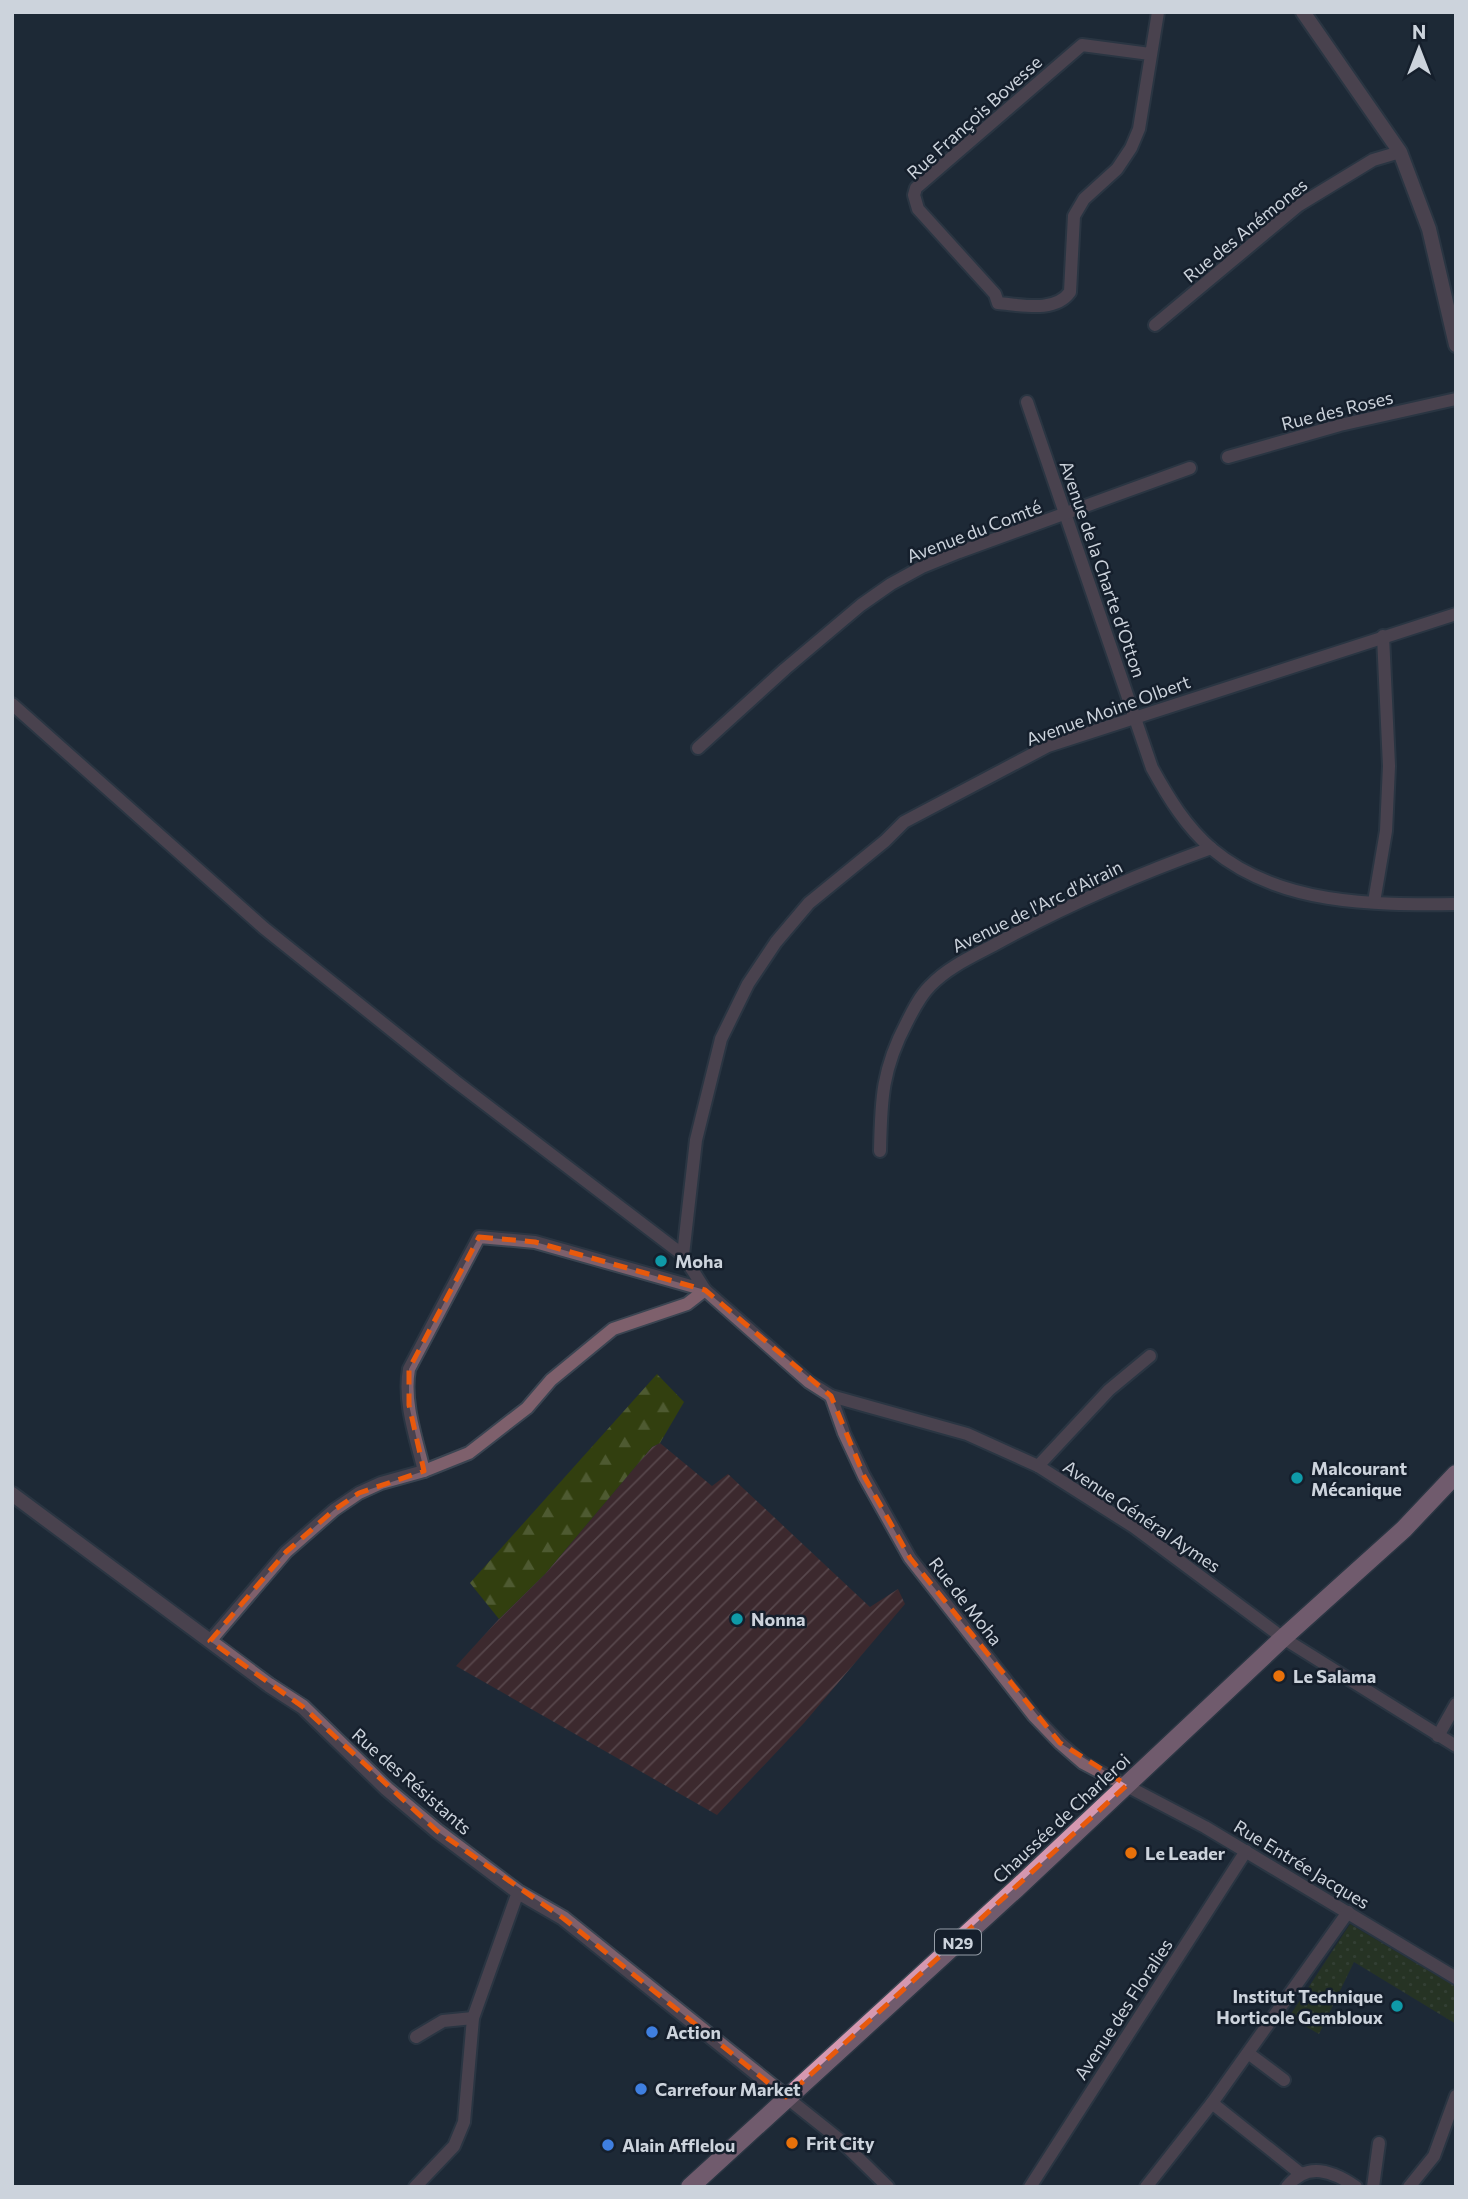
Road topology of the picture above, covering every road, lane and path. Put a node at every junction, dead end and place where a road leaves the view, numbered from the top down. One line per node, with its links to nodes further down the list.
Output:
1 (1158, 12): 3 (street, Rue François Bovesse)
2 (1303, 12): 4 (street)
3 (1150, 54): 3 (street, Rue François Bovesse)
4 (1400, 152): 5 (street, Rue des Anémones); 6 (street)
5 (1155, 325)
6 (1456, 345)
7 (1456, 398): 9 (street, Rue des Roses)
8 (1027, 401): 11 (street, Avenue de la Charte d'Otton)
9 (1228, 457)
10 (1190, 468): 11 (street, Avenue du Comté)
11 (1067, 514): 15 (street, Avenue de la Charte d'Otton); 16 (street, Avenue du Comté)
12 (1456, 614): 13 (street, Avenue Moine Olbert)
13 (1383, 636): 15 (street, Avenue Moine Olbert); 18 (street)
14 (12, 704): 21 (street)
15 (1135, 717): 17 (street, Avenue de la Charte d'Otton); 21 (street, Avenue Moine Olbert)
16 (698, 748)
17 (1211, 848): 18 (street, Avenue de la Charte d'Otton); 20 (street, Avenue de l'Arc d'Airain)
18 (1374, 902): 19 (street, Avenue de la Charte d'Otton)
19 (1456, 904)
20 (880, 1151)
21 (683, 1255): 22 (street)
22 (705, 1290): 24 (street, Avenue Général Aymes); 26 (street); 26 (street, Avenue Général Aymes)
23 (1150, 1356): 25 (street)
24 (831, 1396): 25 (street, Avenue Général Aymes); 34 (street, Rue de Moha)
25 (1038, 1466): 29 (street, Avenue Général Aymes)
26 (424, 1471): 30 (street)
27 (1456, 1474): 29 (main road, Chaussée de Charleroi / N29)
28 (12, 1494): 30 (street, Rue des Résistants)
29 (1283, 1637): 32 (street, Avenue Général Aymes); 34 (main road, Chaussée de Charleroi / N29)
30 (210, 1641): 36 (street, Rue des Résistants)
31 (1456, 1704): 32 (street)
32 (1438, 1735): 33 (street, Avenue Général Aymes)
33 (1456, 1746)
34 (1127, 1785): 35 (street, Rue Entrée Jacques); 44 (main road, Chaussée de Charleroi / N29)
35 (1246, 1851): 37 (street, Rue Entrée Jacques); 52 (street, Avenue des Floralies)
36 (518, 1892): 39 (street); 44 (street, Rue des Résistants)
37 (1348, 1912): 38 (street, Rue Entrée Jacques); 41 (street)
38 (1456, 1978)
39 (473, 2018): 40 (street); 49 (street)
40 (416, 2037)
41 (1248, 2053): 42 (street); 45 (street)
42 (1284, 2080)
43 (1456, 2096): 56 (street)
44 (786, 2097): 50 (main road, Chaussée de Charleroi / N29); 51 (street)
45 (1212, 2103): 48 (street); 53 (street)
46 (1379, 2143): 55 (street)
47 (1334, 2180): 48 (street); 54 (street)
48 (1292, 2182)
49 (415, 2187)
50 (690, 2187)
51 (888, 2187)
52 (1030, 2187)
53 (1146, 2187)
54 (1356, 2187)
55 (1373, 2187)
56 (1409, 2187)

